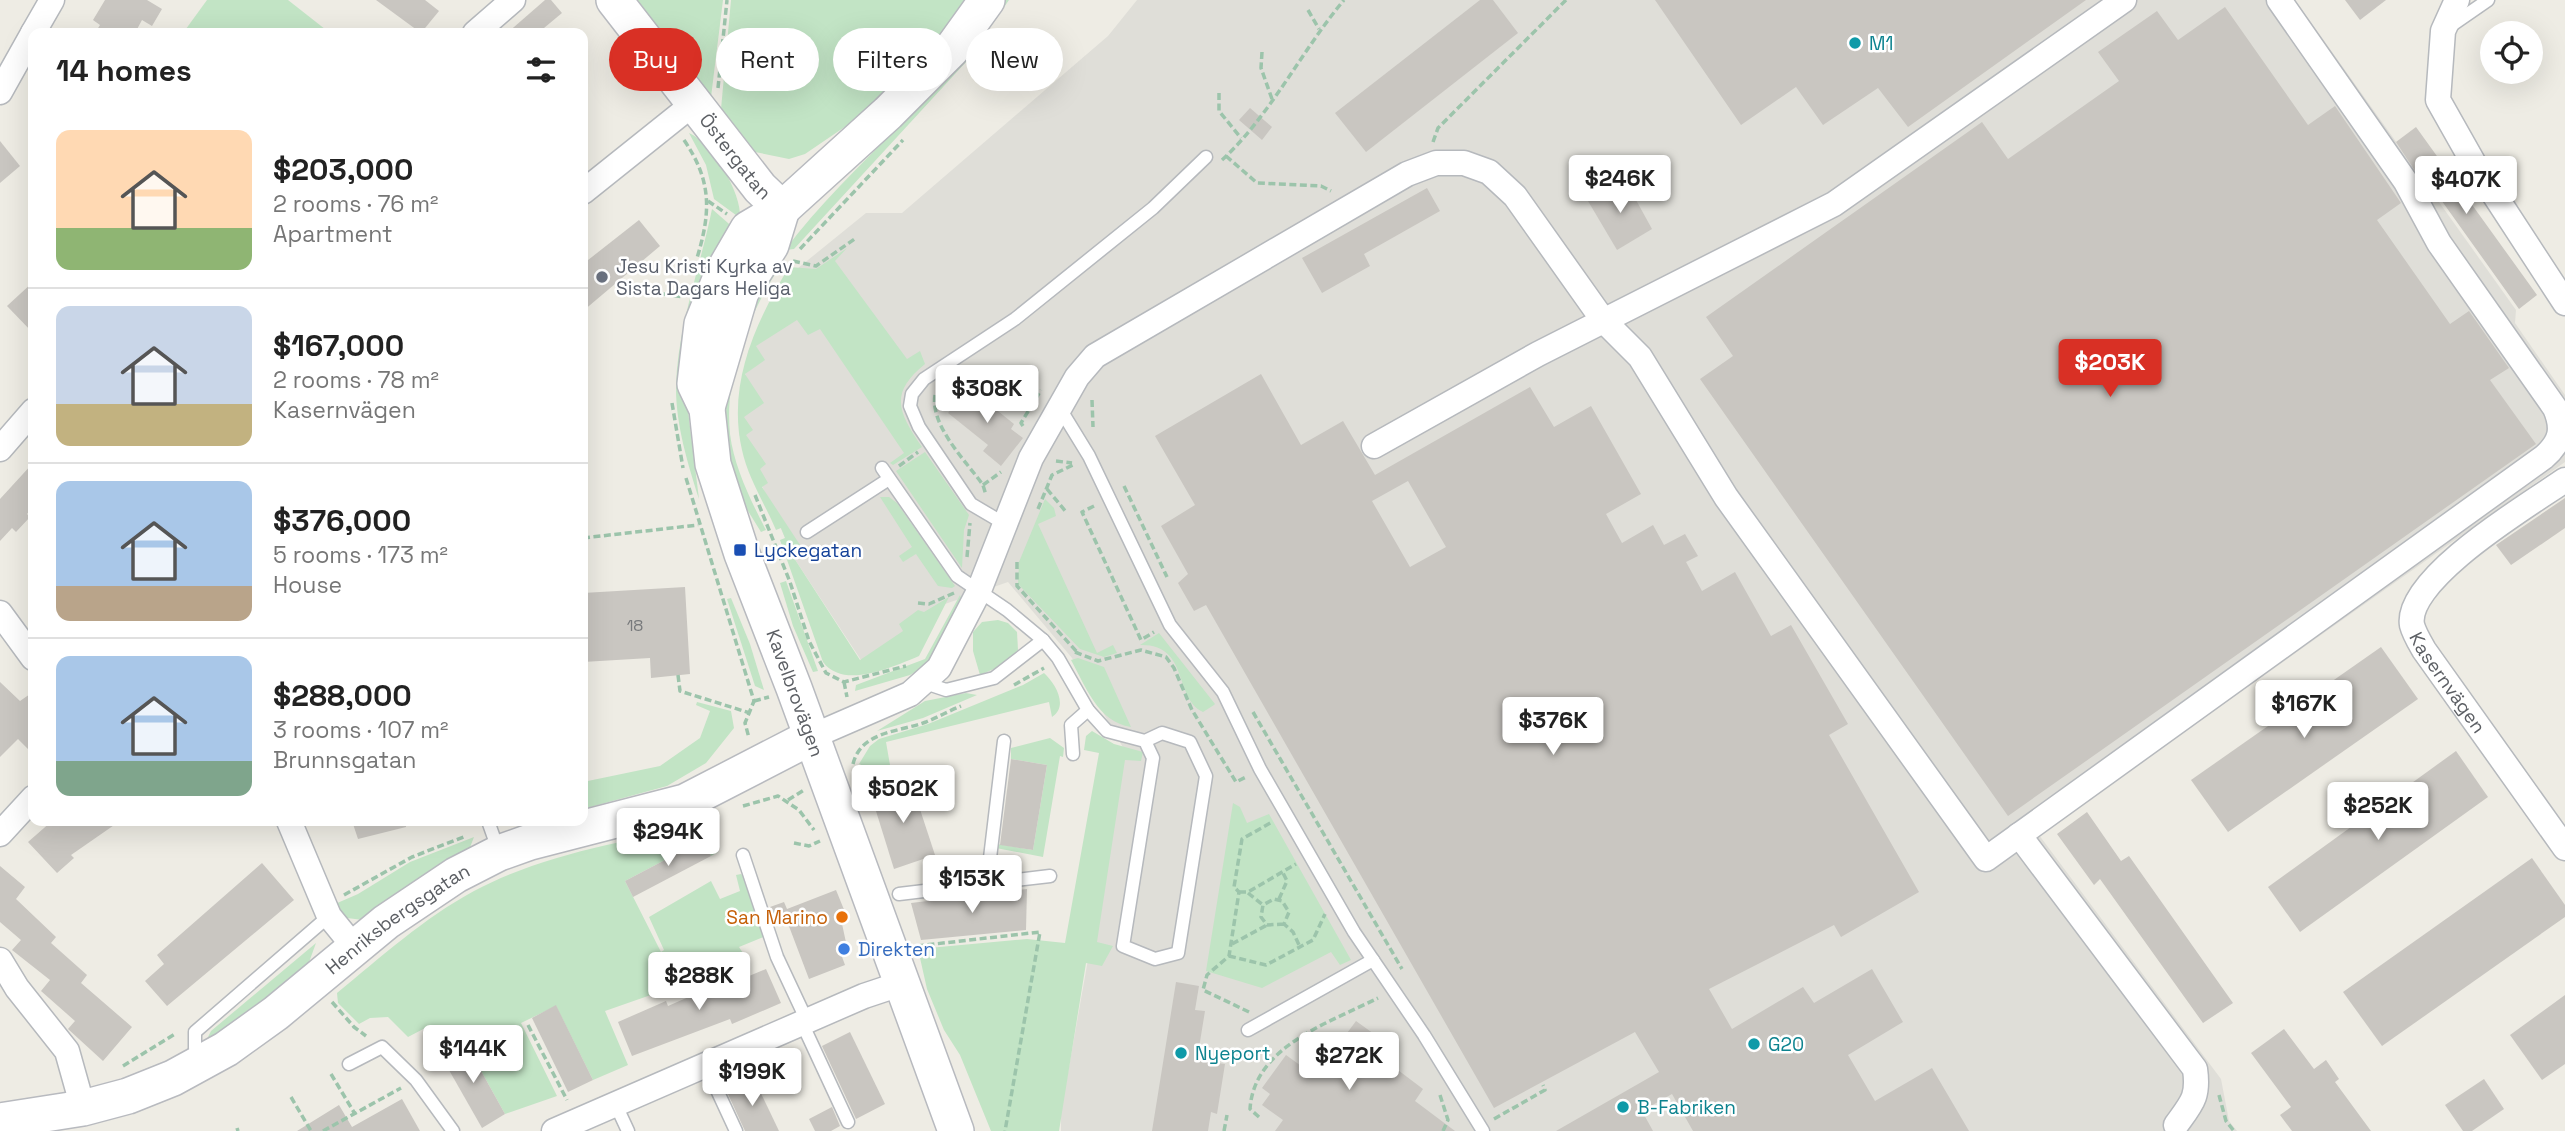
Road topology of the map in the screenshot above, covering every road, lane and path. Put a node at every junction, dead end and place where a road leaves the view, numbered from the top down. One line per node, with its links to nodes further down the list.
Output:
1 (52, 0): 13 (street)
2 (513, 0): 14 (street)
3 (614, 0): 21 (main road, Östergatan)
4 (727, 0): 21 (path)
5 (987, 0): 31 (main road, Kavelbrovägen)
6 (1345, 0): 15 (path)
7 (1566, 0): 25 (path)
8 (2124, 0): 38 (street)
9 (2279, 0): 103 (street)
10 (2457, 0): 16 (street)
11 (2488, 0): 16 (lane)
12 (1308, 10): 15 (path)
13 (36, 28)
14 (481, 28)
15 (1320, 29): 22 (path)
16 (2443, 31): 37 (street)
17 (28, 42): 19 (street)
18 (1262, 52): 22 (path)
19 (0, 92)
20 (1219, 93): 24 (path)
21 (705, 99): 29 (street); 31 (main road, Östergatan)
22 (1272, 99): 24 (path)
23 (906, 137): 33 (path)
24 (1241, 138): 26 (path)
25 (1433, 147)
26 (1226, 156): 28 (path); 30 (path)
27 (1206, 157): 63 (lane)
28 (1218, 163)
29 (588, 188)
30 (1340, 194)
31 (782, 209): 89 (main road, Kavelbrovägen)
32 (856, 238): 33 (path)
33 (791, 260): 34 (path)
34 (784, 269)
35 (632, 289): 36 (path)
36 (685, 297)
37 (2565, 303)
38 (1603, 320): 41 (street); 44 (street); 103 (street)
39 (941, 385): 55 (path)
40 (1092, 397): 43 (path)
41 (1059, 407): 63 (street); 129 (lane)
42 (28, 417): 45 (street)
43 (1095, 437)
44 (1374, 446)
45 (0, 449)
46 (923, 449): 50 (path)
47 (1055, 459): 48 (path)
48 (1075, 464): 51 (path); 57 (path)
49 (1011, 470): 55 (path)
50 (885, 473): 65 (lane); 70 (lane)
51 (1080, 474)
52 (2565, 480): 106 (street, Kasernvägen)
53 (1121, 481): 69 (path)
54 (1036, 482): 57 (path)
55 (983, 485): 59 (path)
56 (751, 488): 81 (path)
57 (1046, 488): 60 (path); 61 (path)
58 (1090, 495): 74 (path)
59 (983, 501)
60 (1067, 513)
61 (1036, 514)
62 (973, 518): 68 (path)
63 (1005, 524): 70 (street)
64 (698, 525): 66 (path)
65 (807, 532)
66 (588, 537)
67 (1021, 553): 77 (path)
68 (967, 562)
69 (1167, 586)
70 (964, 591): 71 (path); 72 (path); 75 (lane); 82 (street)
71 (918, 603)
72 (950, 604)
73 (0, 613): 76 (street)
74 (1157, 630)
75 (1043, 640): 82 (lane); 87 (lane)
76 (28, 651)
77 (1077, 652): 78 (path); 93 (path)
78 (1067, 653)
79 (908, 665): 81 (path)
80 (678, 675): 88 (path)
81 (844, 682): 83 (path)
82 (925, 683): 89 (street)
83 (845, 693)
84 (764, 699): 85 (path)
85 (754, 701)
86 (1247, 701): 130 (path)
87 (1088, 710): 91 (lane); 92 (lane)
88 (750, 713)
89 (811, 737): 104 (main road, Henriksbergsgatan); 131 (main road, Kavelbrovägen)
90 (1004, 741): 111 (lane)
91 (1145, 741): 91 (lane)
92 (1073, 754)
93 (1236, 782)
94 (774, 788): 96 (path)
95 (795, 794): 97 (path)
96 (778, 796): 97 (path); 99 (path)
97 (788, 800): 105 (path)
98 (28, 803): 102 (street)
99 (740, 807)
100 (1274, 821): 112 (path)
101 (292, 826): 117 (street)
102 (0, 834)
103 (2019, 835): 158 (street)
104 (486, 836): 117 (path); 125 (main road, Henriksbergsgatan)
105 (794, 843)
106 (2565, 848)
107 (743, 855): 135 (lane)
108 (1298, 863): 109 (path)
109 (1282, 872): 113 (path); 115 (path)
110 (1050, 876): 111 (lane)
111 (987, 883): 114 (lane)
112 (1239, 892): 113 (path); 122 (path)
113 (1248, 892): 116 (path)
114 (899, 894)
115 (1279, 899): 116 (path); 119 (path)
116 (1263, 905): 120 (path)
117 (332, 907): 125 (street); 140 (lane)
118 (1326, 912): 124 (path)
119 (1284, 924): 120 (path); 124 (path)
120 (1267, 925): 122 (path)
121 (1, 938): 126 (street)
122 (1231, 944): 127 (path)
123 (908, 947): 166 (path)
124 (1300, 947): 127 (path)
125 (355, 948): 140 (main road, Henriksbergsgatan)
126 (0, 952)
127 (1229, 956): 134 (path)
128 (0, 960): 150 (street)
129 (1373, 960): 134 (lane); 169 (lane)
130 (1408, 979)
131 (900, 984): 135 (street); 165 (main road, Kavelbrovägen)
132 (1378, 998): 153 (path)
133 (335, 1006): 139 (path)
134 (1266, 1020): 137 (lane)
135 (805, 1022): 142 (street); 157 (lane)
136 (528, 1025): 156 (path)
137 (1248, 1030)
138 (175, 1034): 143 (path)
139 (382, 1047): 141 (lane); 161 (lane)
140 (204, 1062): 150 (main road, Henriksbergsgatan)
141 (349, 1063)
142 (705, 1064): 149 (street); 164 (lane)
143 (122, 1067)
144 (331, 1074): 151 (path)
145 (1543, 1085): 154 (path)
146 (403, 1087): 151 (path)
147 (1439, 1093): 168 (path)
148 (290, 1097): 159 (path)
149 (615, 1104): 156 (street); 163 (lane)
150 (83, 1108): 155 (main road, Henriksbergsgatan)
151 (355, 1114): 160 (path)
152 (1227, 1115): 167 (path)
153 (1259, 1117)
154 (1492, 1120)
155 (0, 1121)
156 (577, 1121): 162 (street)
157 (848, 1122)
158 (2176, 1125)
159 (311, 1131)
160 (323, 1131)
161 (453, 1131)
162 (554, 1131)
163 (628, 1131)
164 (737, 1131)
165 (956, 1131)
166 (1005, 1131)
167 (1224, 1131)
168 (1443, 1131)
169 (1483, 1131)

